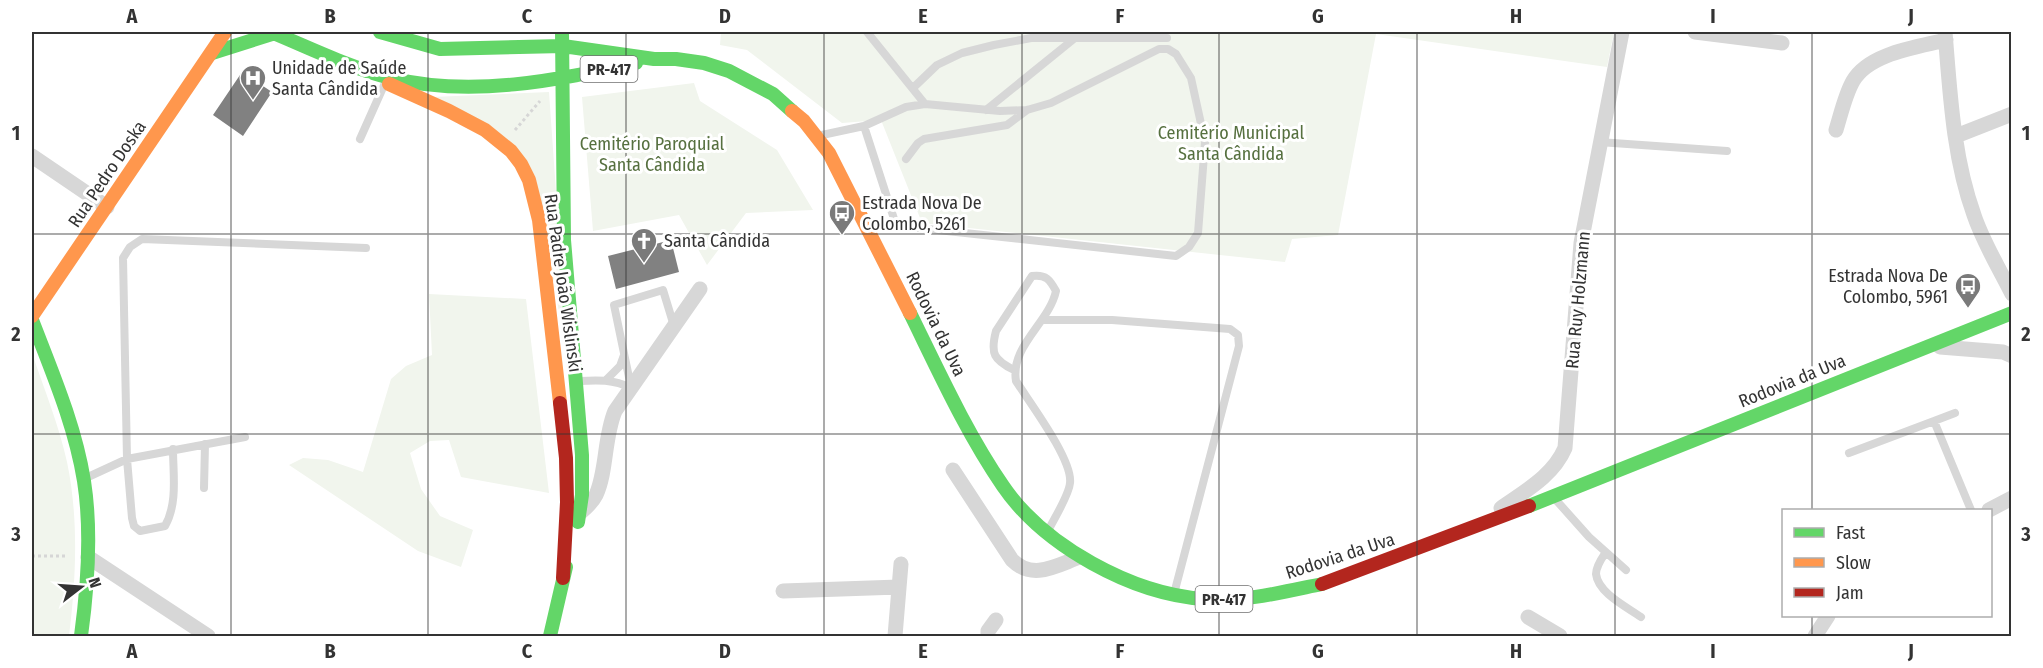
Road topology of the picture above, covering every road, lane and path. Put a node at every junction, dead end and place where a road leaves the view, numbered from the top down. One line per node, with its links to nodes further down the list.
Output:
1 (225, 32): 16 (main road, Rua Pedro Doska)
2 (273, 32): 16 (main road); 18 (main road)
3 (380, 32): 14 (main road, Rodovia da Uva)
4 (562, 32): 13 (main road, Rua Padre João Wislinski)
5 (867, 32): 21 (lane)
6 (1622, 32): 33 (street, Rua Ruy Holzmann)
7 (1695, 32): 12 (street)
8 (540, 34): 14 (main road)
9 (1169, 35): 11 (lane); 15 (lane)
10 (1946, 36): 28 (street); 30 (street)
11 (1075, 38): 21 (lane); 24 (lane)
12 (1782, 43)
13 (563, 46): 14 (main road, Rodovia da Uva); 17 (main road, Rodovia da Uva / PR-417); 19 (main road, Rua Padre João Wislinski)
14 (533, 47)
15 (1159, 50): 25 (lane); 39 (lane)
16 (212, 53): 37 (main road, Rua Pedro Doska)
17 (654, 59): 19 (main road, Rodovia da Uva / PR-417); 29 (main road, Rodovia da Uva / PR-417)
18 (345, 63): 19 (main road, Rodovia da Uva); 20 (main road, Rua Padre João Wislinski)
19 (563, 79): 55 (main road, Rua Padre João Wislinski)
20 (386, 82): 31 (lane); 32 (main road, Rua Padre João Wislinski)
21 (913, 88): 23 (lane)
22 (541, 100): 32 (path)
23 (925, 104): 24 (lane); 27 (lane)
24 (986, 110): 25 (lane)
25 (1027, 110): 36 (lane)
26 (2012, 114): 30 (street)
27 (864, 126): 29 (lane); 39 (lane)
28 (1836, 130)
29 (818, 136): 38 (main road, Rodovia da Uva / PR-417)
30 (1956, 136): 43 (street)
31 (360, 139)
32 (504, 142): 44 (main road, Rua Padre João Wislinski)
33 (1599, 142): 34 (lane); 72 (street, Rua Ruy Holzmann)
34 (1727, 151)
35 (32, 156): 37 (street)
36 (906, 159)
37 (107, 207): 41 (main road, Rua Pedro Doska)
38 (866, 223): 39 (lane); 73 (main road, Rodovia da Uva / PR-417)
39 (896, 225)
40 (366, 248): 63 (lane)
41 (49, 282): 46 (main road, Rua Pedro Doska); 52 (main road)
42 (700, 289): 48 (street)
43 (2012, 294)
44 (548, 298): 55 (main road); 80 (main road, Rua Padre João Wislinski)
45 (2012, 313): 49 (main road, Rodovia da Uva / PR-417)
46 (32, 317): 52 (main road)
47 (1042, 320): 53 (lane); 53 (lane); 83 (lane)
48 (674, 326): 50 (lane); 56 (street)
49 (1928, 346): 51 (street); 67 (main road, Rodovia da Uva / PR-417)
50 (624, 354): 54 (lane); 56 (lane)
51 (2012, 356)
52 (47, 362): 65 (main road)
53 (1014, 370): 73 (lane)
54 (606, 380): 55 (lane); 56 (lane)
55 (576, 381): 71 (main road, Rua Padre João Wislinski)
56 (631, 388): 71 (street)
57 (1955, 413): 58 (lane)
58 (1934, 421): 62 (lane); 69 (lane)
59 (245, 437): 60 (lane)
60 (204, 444): 61 (lane); 66 (lane)
61 (173, 449): 63 (lane); 63 (lane)
62 (1849, 453)
63 (127, 459): 65 (lane)
64 (953, 470): 76 (street)
65 (83, 478): 77 (main road)
66 (204, 488)
67 (1553, 496): 72 (main road, Rodovia da Uva / PR-417); 74 (lane)
68 (2012, 498): 70 (street)
69 (1971, 509)
70 (1991, 509)
71 (580, 513): 80 (main road, Rua Padre João Wislinski)
72 (1473, 528): 83 (main road, Rodovia da Uva / PR-417)
73 (1047, 533): 76 (main road, Rodovia da Uva / PR-417)
74 (1606, 552): 79 (lane); 85 (lane)
75 (32, 556): 77 (path)
76 (1080, 556): 83 (main road, Rodovia da Uva / PR-417)
77 (88, 557): 88 (main road); 89 (street)
78 (901, 564): 81 (street)
79 (1626, 570)
80 (563, 578): 90 (main road, Rua Padre João Wislinski)
81 (899, 587): 82 (street); 91 (street)
82 (783, 591)
83 (1174, 594)
84 (1528, 617): 93 (street)
85 (1641, 617)
86 (1827, 617): 94 (street)
87 (996, 620): 92 (street)
88 (81, 636)
89 (208, 636)
90 (550, 636)
91 (895, 636)
92 (988, 636)
93 (1560, 636)
94 (1815, 636)

